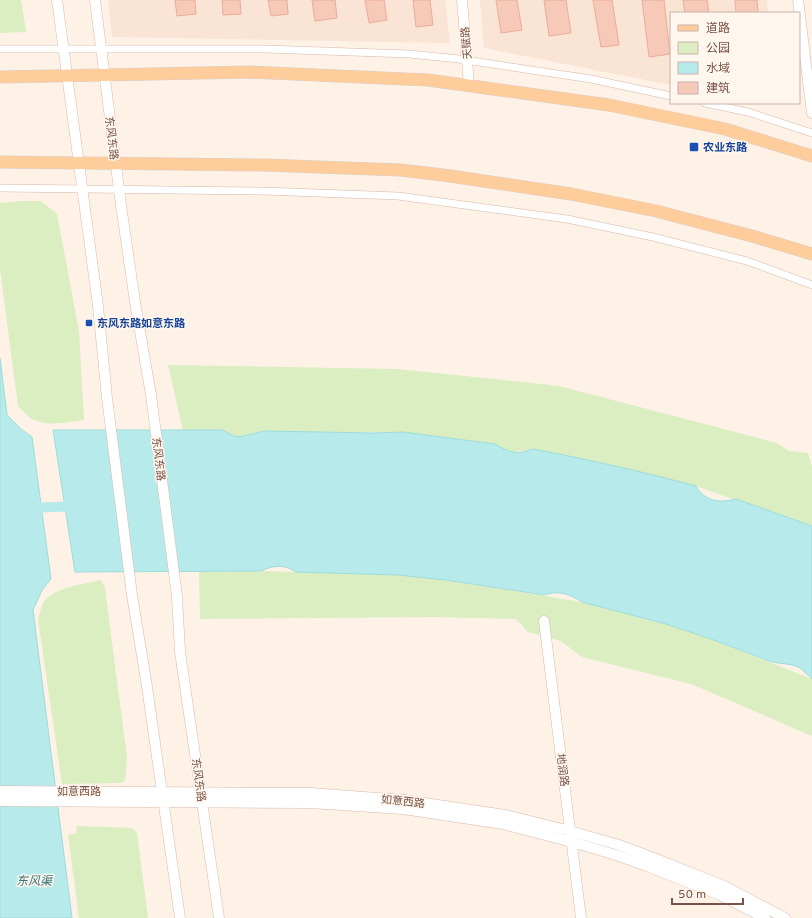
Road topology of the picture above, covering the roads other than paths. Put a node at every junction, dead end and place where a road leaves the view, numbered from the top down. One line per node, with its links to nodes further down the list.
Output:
1 (57, 0): 7 (main road)
2 (95, 0): 8 (main road, 东风东路)
3 (462, 0): 10 (main road, 天赋路)
4 (798, 0): 5 (main road)
5 (799, 12)
6 (800, 16): 17 (main road)
7 (64, 48): 8 (street); 9 (street); 12 (main road)
8 (101, 48): 10 (street); 11 (main road, 东风东路)
9 (0, 49)
10 (468, 61): 14 (main road, 天赋路); 15 (street)
11 (104, 74): 12 (main road); 14 (main road); 22 (main road, 东风东路)
12 (67, 75): 13 (main road); 21 (main road)
13 (0, 77)
14 (470, 86): 19 (main road)
15 (670, 96)
16 (710, 104): 18 (street)
17 (812, 113)
18 (812, 134)
19 (812, 156)
20 (0, 162): 21 (main road)
21 (79, 163): 22 (main road); 24 (main road)
22 (115, 163): 25 (main road, 东风东路); 26 (main road)
23 (0, 188): 24 (street)
24 (82, 189): 25 (street); 31 (main road)
25 (118, 189): 27 (street); 32 (main road, 东风东路)
26 (812, 254)
27 (812, 285)
28 (544, 621): 34 (main road, 地润路)
29 (0, 791): 30 (main road, 如意西路)
30 (71, 796): 31 (main road, 如意西路); 33 (main road, 如意西路)
31 (162, 797): 32 (main road, 如意西路); 35 (main road)
32 (201, 797): 34 (main road, 如意西路); 36 (main road, 东风东路)
33 (0, 801)
34 (571, 837): 37 (main road, 地润路); 38 (main road, 如意西路); 39 (main road, 如意西路)
35 (180, 918)
36 (218, 918)
37 (581, 918)
38 (765, 918)
39 (785, 918)

